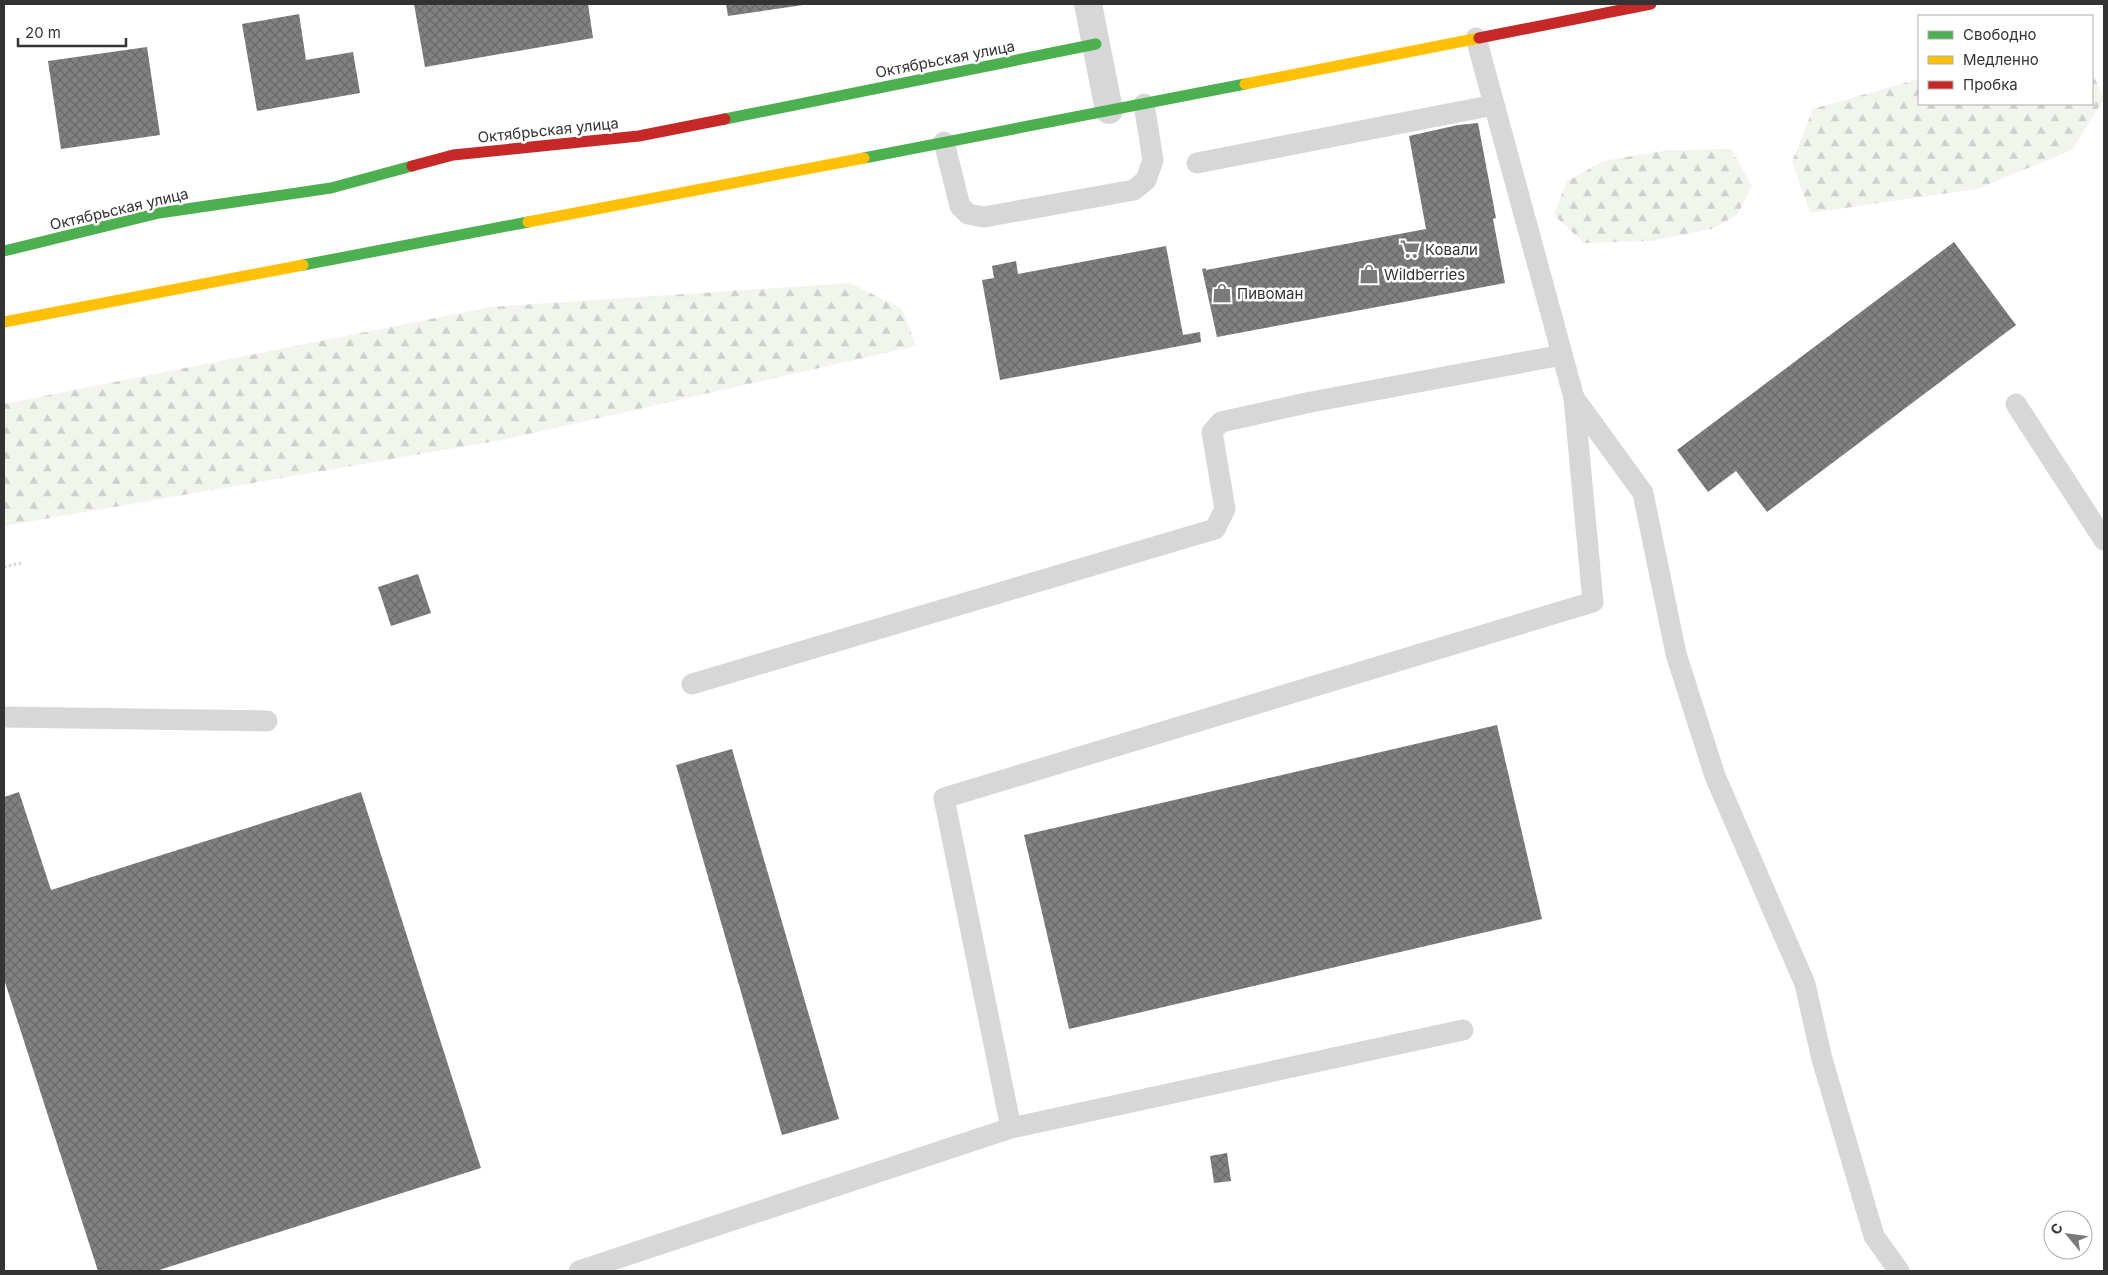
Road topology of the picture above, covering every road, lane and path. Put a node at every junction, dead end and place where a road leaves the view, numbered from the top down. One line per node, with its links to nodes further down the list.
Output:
1 (1088, 4): 4 (street)
2 (1650, 4): 3 (main road)
3 (1476, 38): 5 (main road); 6 (lane)
4 (1096, 44): 7 (street); 10 (main road, Октябрьская улица)
5 (1144, 104): 7 (main road); 8 (lane)
6 (1494, 105): 9 (lane); 12 (lane)
7 (1109, 110): 8 (main road)
8 (944, 142): 11 (main road)
9 (1197, 163)
10 (4, 251)
11 (4, 322)
12 (1562, 355): 13 (lane); 18 (lane)
13 (1574, 398): 22 (lane); 24 (lane)
14 (2016, 404): 15 (lane)
15 (2104, 540)
16 (21, 564): 17 (path)
17 (4, 567)
18 (692, 684)
19 (4, 717): 20 (lane)
20 (267, 721)
21 (1463, 1030): 22 (lane)
22 (1011, 1128): 23 (lane)
23 (579, 1271)
24 (1900, 1271)

